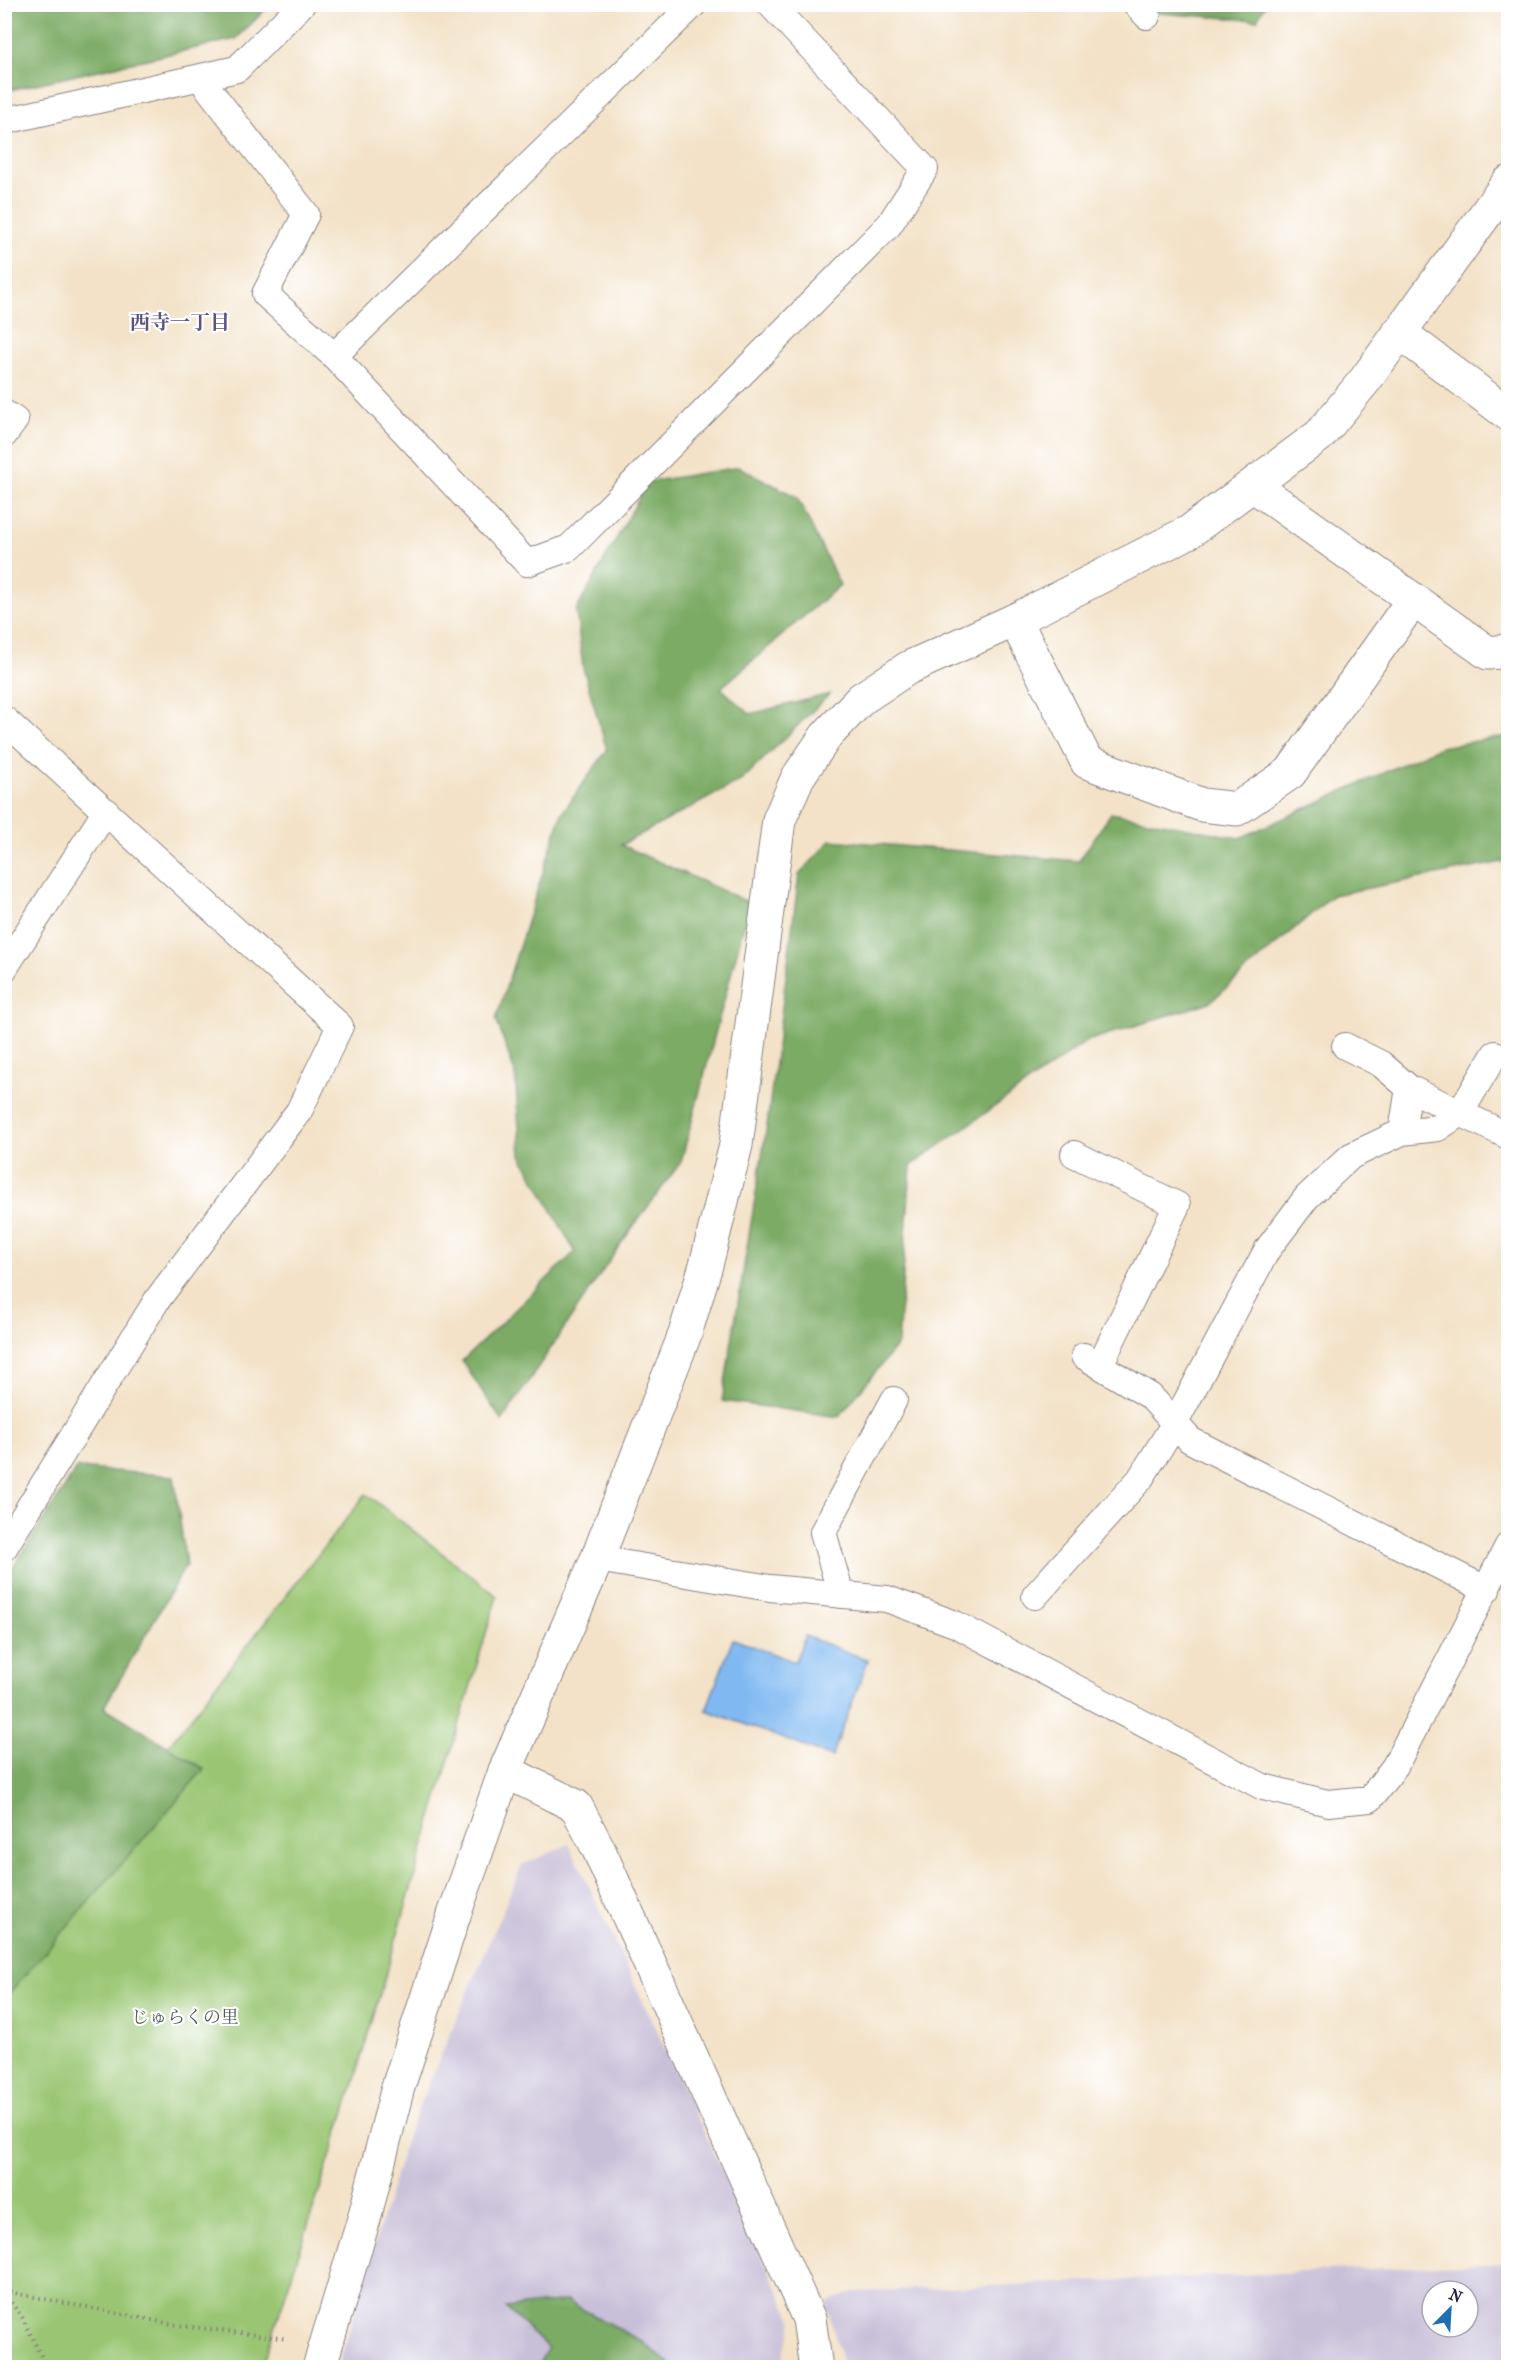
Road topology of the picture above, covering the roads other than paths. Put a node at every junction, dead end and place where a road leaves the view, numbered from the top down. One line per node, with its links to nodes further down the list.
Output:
1 (302, 4): 4 (lane)
2 (694, 4): 8 (lane)
3 (770, 4): 8 (lane)
4 (200, 78): 5 (lane); 8 (lane)
5 (4, 121)
6 (1509, 183): 7 (street)
7 (1399, 332): 10 (street); 12 (street)
8 (334, 356)
9 (4, 412): 11 (lane)
10 (1509, 414)
11 (4, 435)
12 (1254, 486): 13 (street); 14 (street)
13 (1413, 600): 14 (street); 15 (street)
14 (1015, 620): 30 (street)
15 (1509, 651)
16 (4, 719): 17 (lane)
17 (106, 811): 18 (lane); 29 (lane)
18 (4, 969)
19 (1345, 1046): 21 (lane)
20 (1495, 1054): 22 (lane)
21 (1409, 1088): 22 (lane); 23 (lane)
22 (1460, 1113): 23 (lane); 24 (lane)
23 (1402, 1132): 27 (lane)
24 (1509, 1136)
25 (1074, 1154): 27 (lane)
26 (894, 1400): 32 (lane)
27 (1175, 1423): 31 (lane); 33 (lane)
28 (1509, 1546): 31 (lane)
29 (4, 1548)
30 (597, 1559): 32 (lane); 34 (street)
31 (1487, 1590): 32 (lane)
32 (841, 1595)
33 (1035, 1596)
34 (505, 1771): 35 (street); 36 (street)
35 (323, 2358)
36 (816, 2367)

